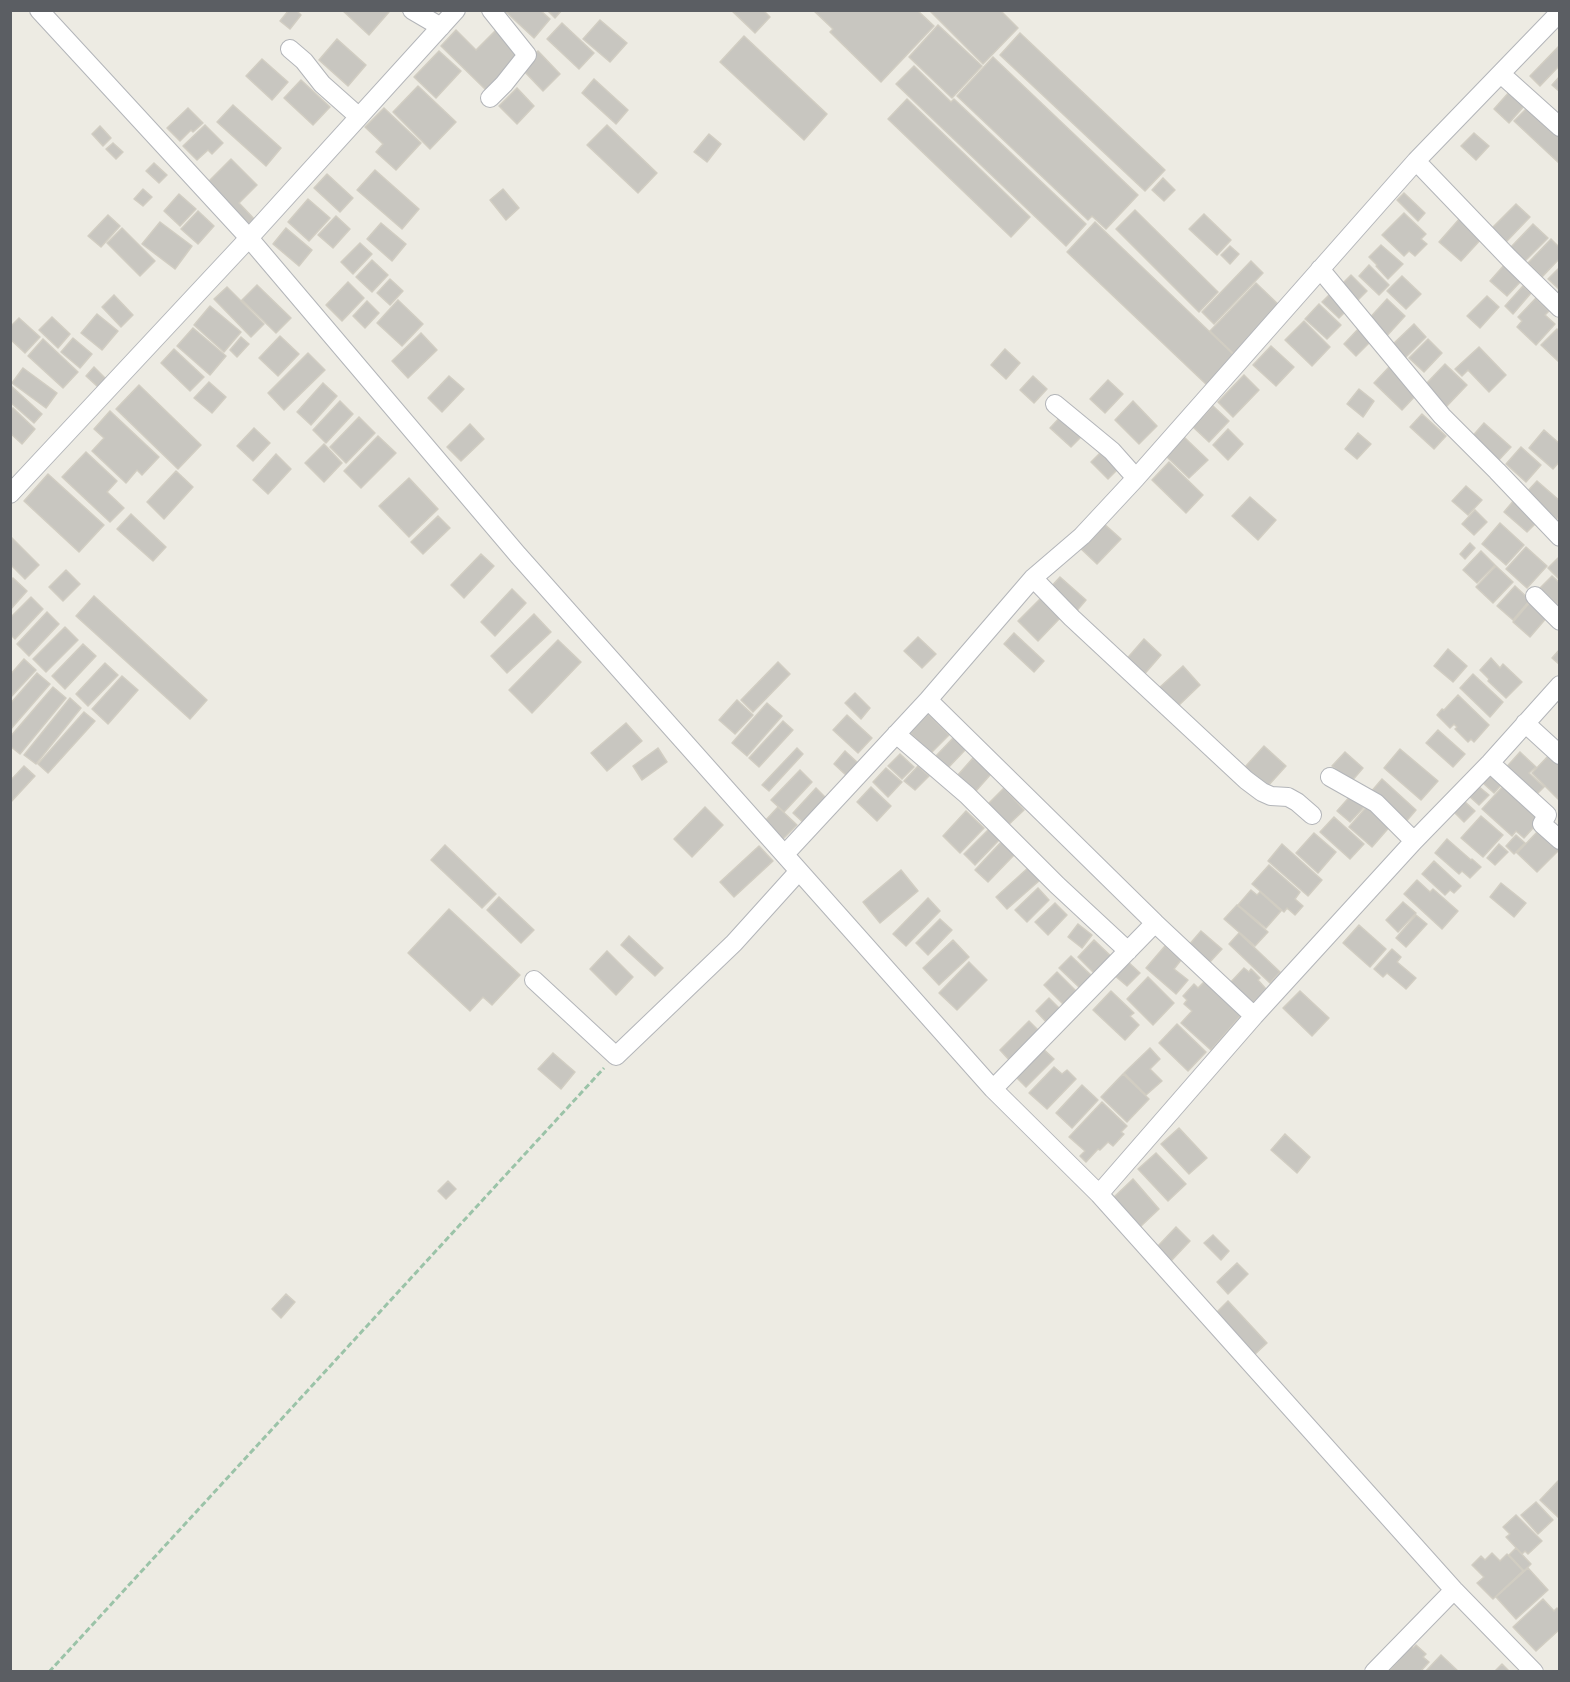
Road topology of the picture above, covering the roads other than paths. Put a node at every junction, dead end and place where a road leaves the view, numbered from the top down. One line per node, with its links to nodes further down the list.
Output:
1 (39, 10): 13 (street)
2 (412, 10): 6 (street)
3 (456, 10): 6 (street)
4 (491, 10): 9 (street)
5 (1557, 19): 8 (street)
6 (441, 27): 10 (street)
7 (290, 49): 10 (street)
8 (1501, 74): 11 (street); 12 (street)
9 (490, 98)
10 (358, 116): 13 (street)
11 (1560, 127)
12 (1416, 162): 14 (street); 15 (street)
13 (249, 238): 18 (street); 33 (street)
14 (1320, 269): 17 (street); 19 (street)
15 (1560, 308)
16 (1055, 404): 17 (street)
17 (1136, 478): 20 (street)
18 (10, 494)
19 (1560, 537)
20 (1034, 578): 24 (street); 30 (street)
21 (1535, 596): 22 (street)
22 (1560, 621)
23 (1560, 685): 25 (street)
24 (928, 700): 26 (street); 35 (street)
25 (1525, 723): 27 (street); 28 (street)
26 (896, 734): 33 (street); 36 (street)
27 (1560, 754)
28 (1490, 763): 31 (street); 32 (street)
29 (1330, 777): 32 (street)
30 (1312, 815)
31 (1560, 840)
32 (1414, 842): 38 (street)
33 (785, 854): 34 (street)
34 (799, 872): 37 (street); 39 (street)
35 (1155, 923): 36 (street); 38 (street)
36 (1128, 951): 39 (street)
37 (534, 980)
38 (1254, 1016): 40 (street)
39 (993, 1089): 40 (street)
40 (1099, 1194): 41 (street)
41 (1454, 1590): 42 (street); 43 (street)
42 (1374, 1671)
43 (1534, 1671)

